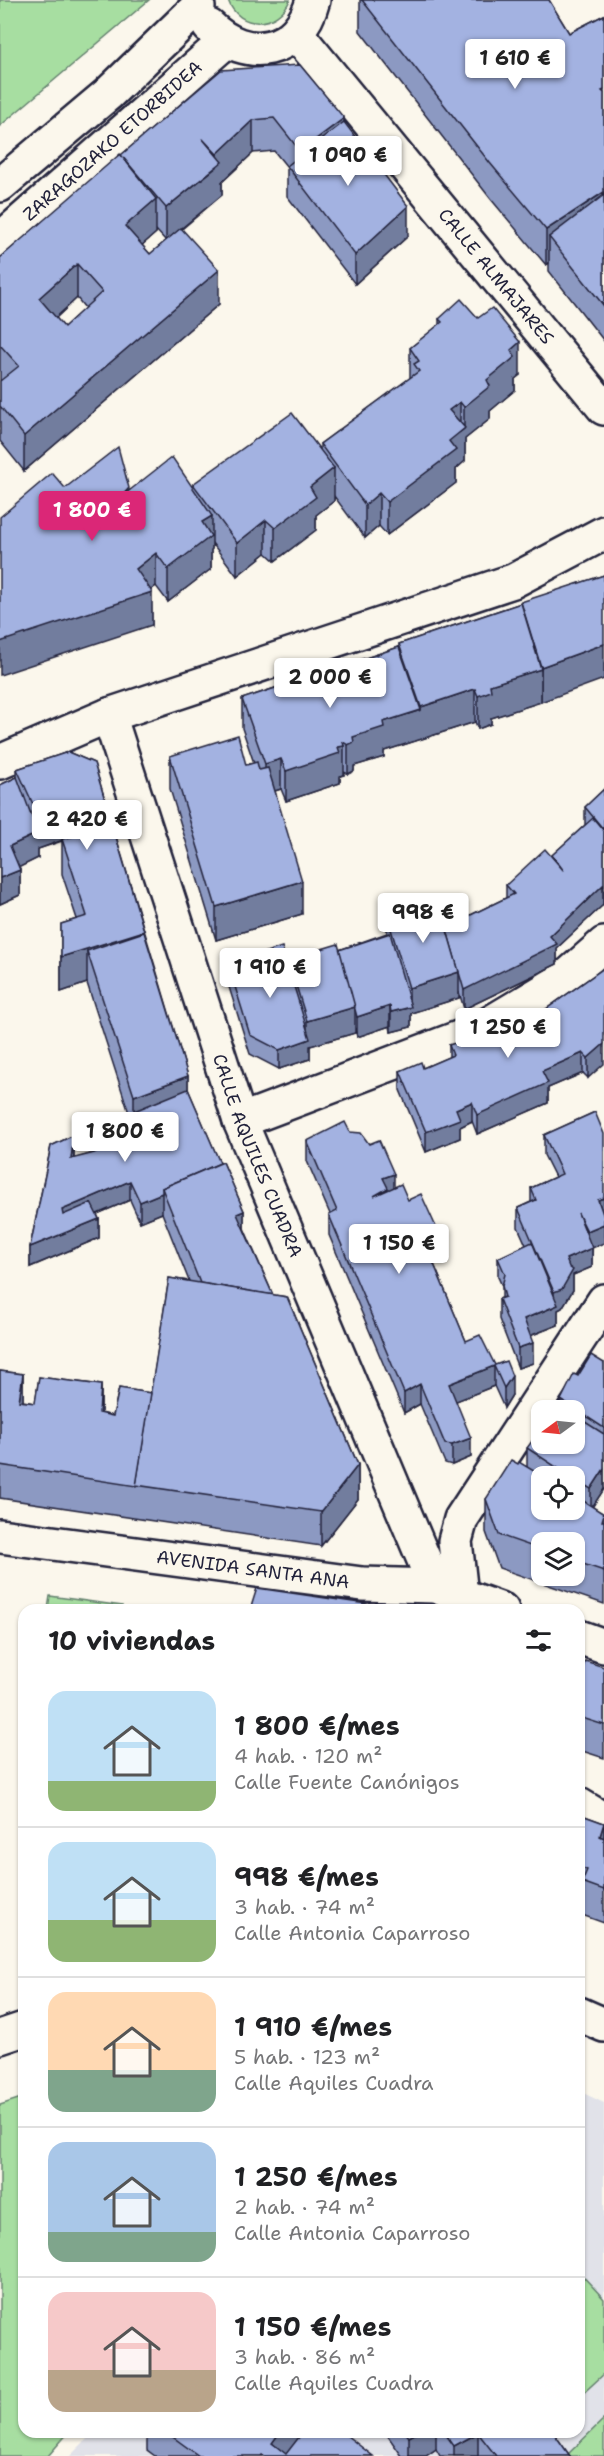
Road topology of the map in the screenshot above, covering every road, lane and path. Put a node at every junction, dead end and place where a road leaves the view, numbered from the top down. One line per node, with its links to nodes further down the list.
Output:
1 (313, 0): 3 (street)
2 (198, 4): 4 (street); 5 (street)
3 (296, 33): 4 (street); 7 (street, CALLE ALMAJARES)
4 (226, 41): 6 (street, ZARAGOZAKO ETORBIDEA)
5 (0, 185)
6 (0, 240)
7 (604, 408)
8 (604, 532): 9 (street)
9 (109, 715): 10 (street); 12 (street, CALLE AQUILES CUADRA)
10 (0, 762)
11 (604, 944): 12 (street)
12 (240, 1121): 15 (street, CALLE AQUILES CUADRA)
13 (604, 1301): 15 (street)
14 (0, 1536): 15 (street, AVENIDA SANTA ANA)
15 (469, 1600)
16 (585, 1639): 17 (street)
17 (604, 1646)
18 (585, 1809): 19 (street)
19 (604, 1820)
20 (585, 2017): 21 (street)
21 (604, 2025)
22 (18, 2031): 23 (street)
23 (0, 2037)

